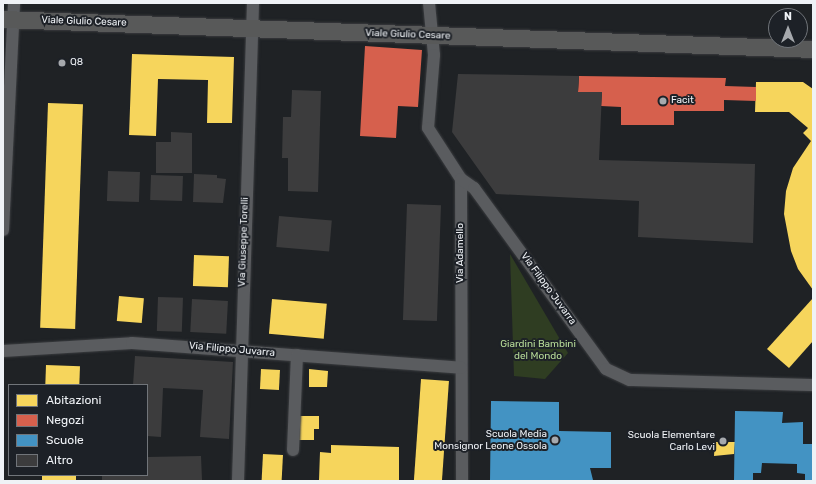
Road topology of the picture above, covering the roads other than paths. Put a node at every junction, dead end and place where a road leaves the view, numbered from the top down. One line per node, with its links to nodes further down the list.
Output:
1 (253, 3): 4 (street, Via Giuseppe Torelli)
2 (429, 3): 5 (street)
3 (10, 14): 4 (main road, Viale Giulio Cesare); 8 (street)
4 (252, 29): 5 (main road, Viale Giulio Cesare); 10 (street, Via Giuseppe Torelli)
5 (432, 36): 6 (main road, Viale Giulio Cesare); 7 (street)
6 (813, 49)
7 (461, 179): 12 (street, Via Adamello); 13 (street, Via Filippo Juvarra)
8 (3, 230)
9 (3, 351): 10 (street, Via Filippo Juvarra)
10 (240, 351): 11 (street, Via Filippo Juvarra); 15 (street, Via Giuseppe Torelli)
11 (297, 355): 12 (street, Via Filippo Juvarra); 14 (street)
12 (461, 368): 16 (street, Via Adamello)
13 (813, 385)
14 (293, 450)
15 (238, 481)
16 (462, 481)

